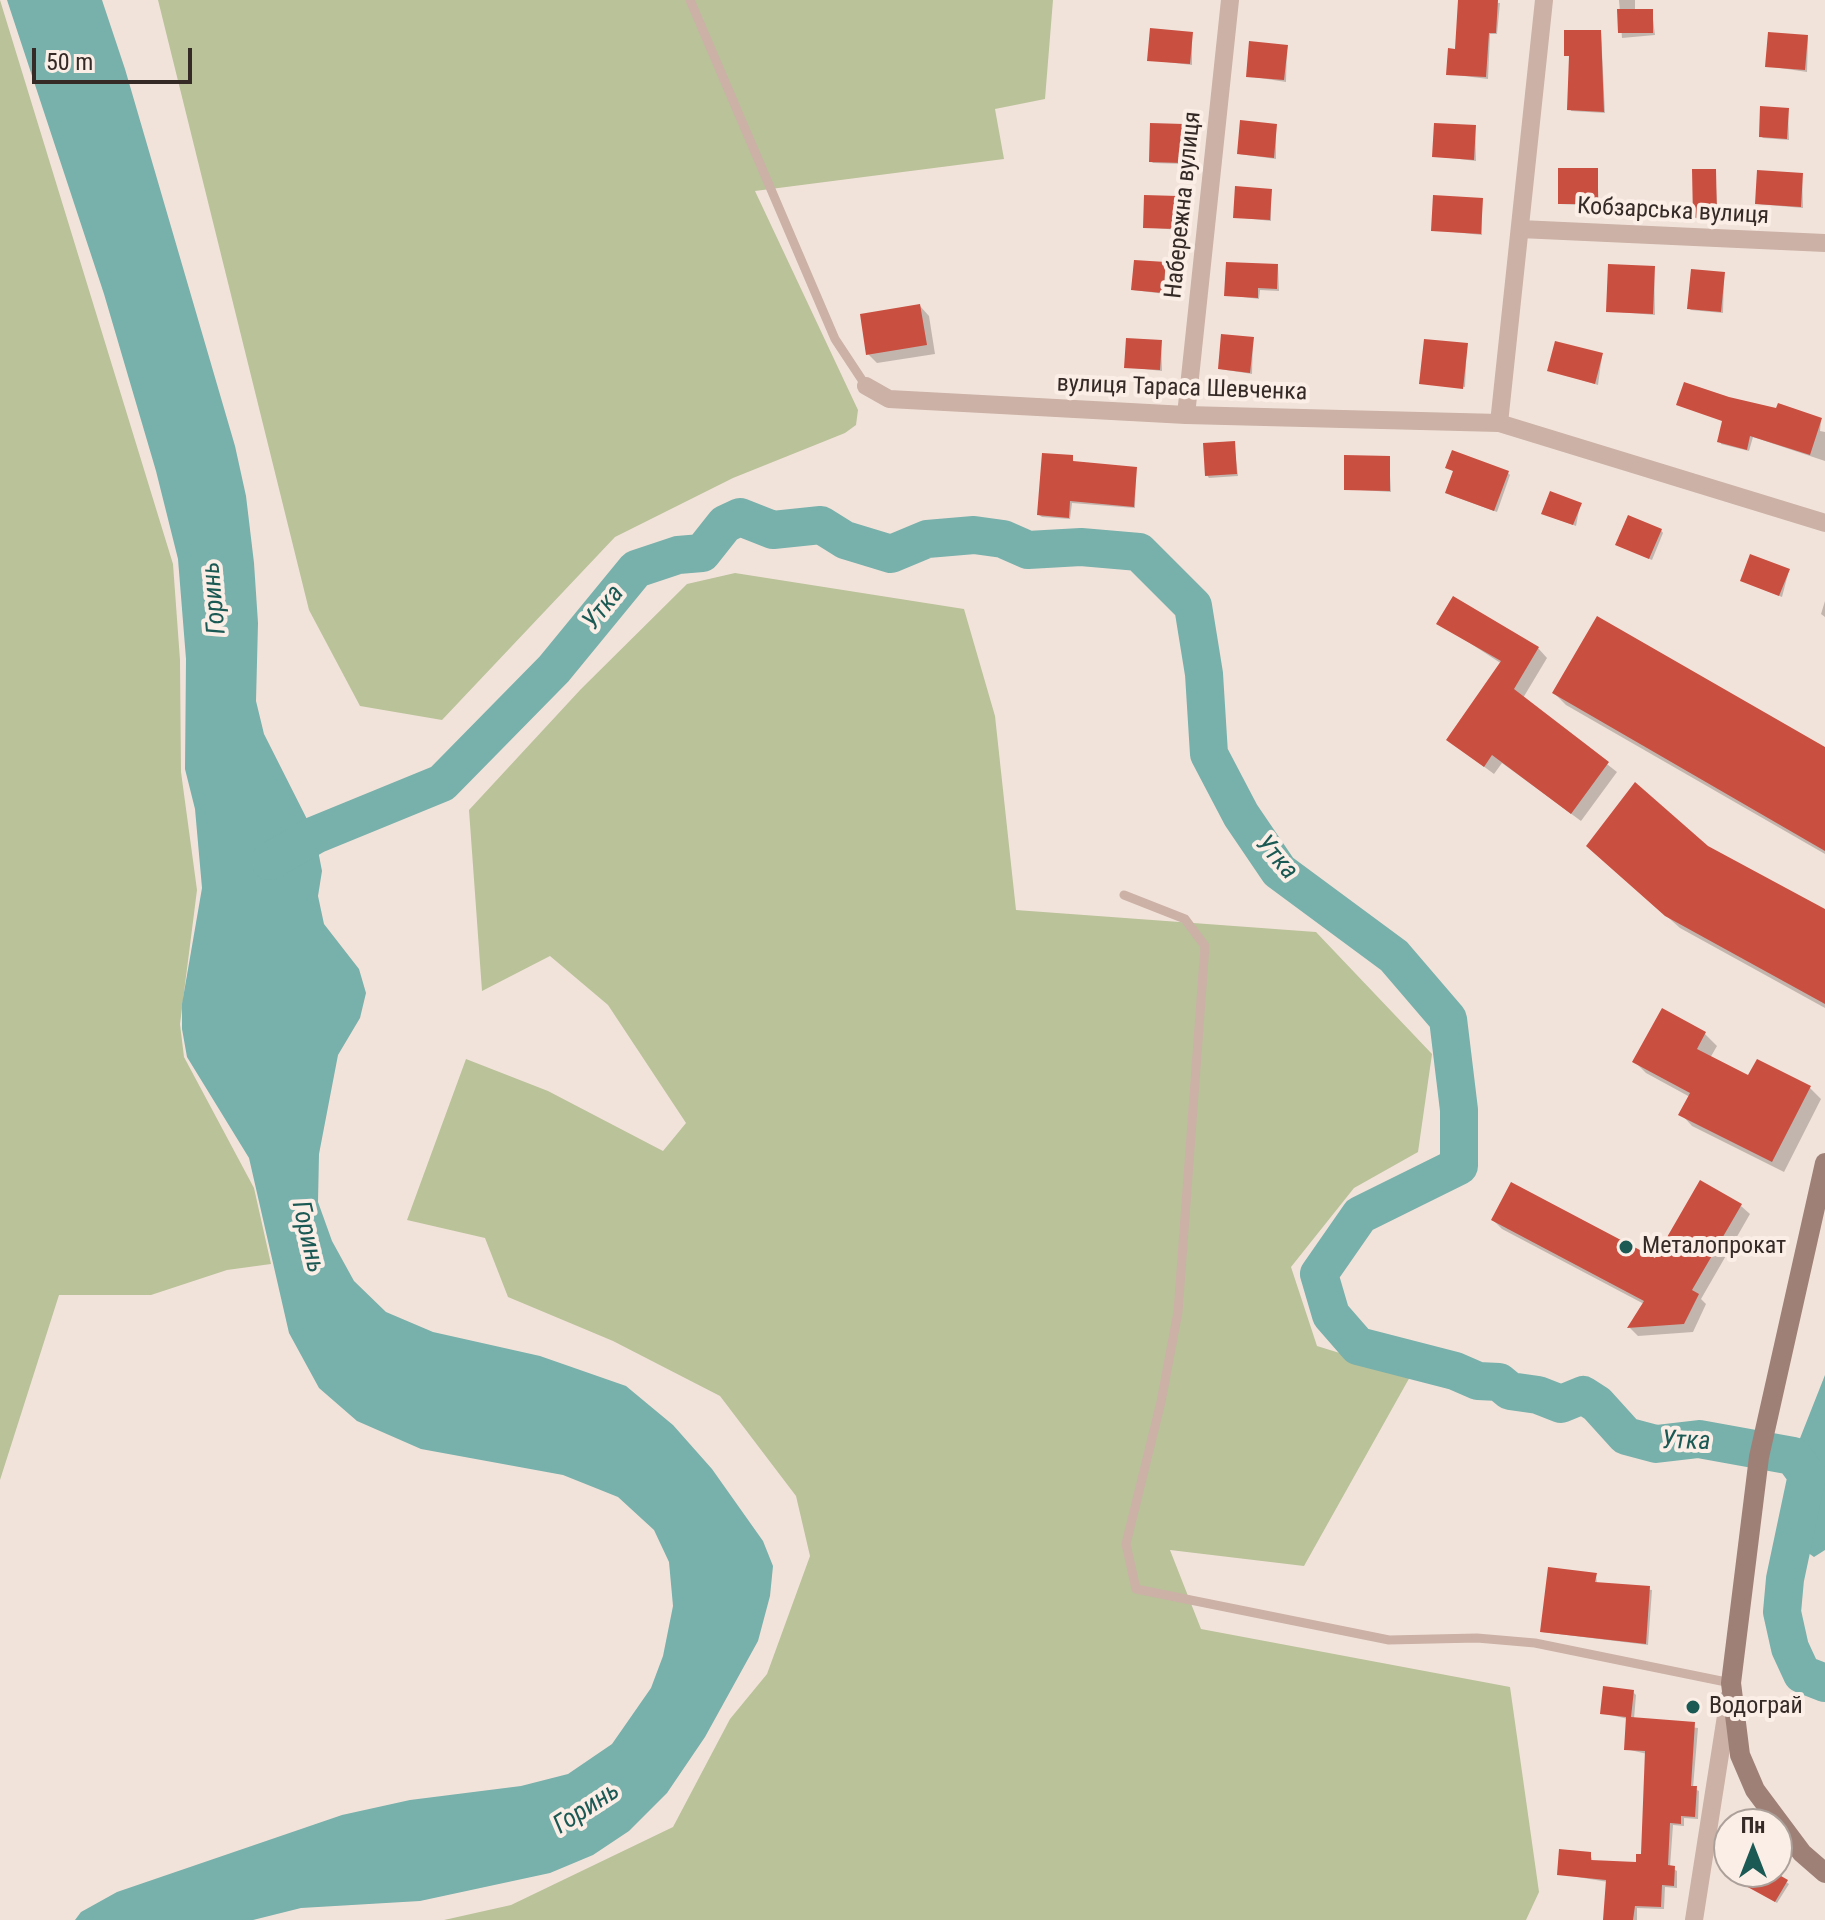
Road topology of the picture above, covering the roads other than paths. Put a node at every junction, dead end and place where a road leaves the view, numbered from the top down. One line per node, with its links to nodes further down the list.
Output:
1 (690, 0): 6 (lane)
2 (1230, 0): 7 (street, Набережна вулиця)
3 (1544, 0): 4 (street)
4 (1520, 229): 5 (street, Кобзарська вулиця); 8 (street)
5 (1825, 243)
6 (866, 386): 7 (street, вулиця Тараса Шевченка)
7 (1186, 415): 8 (street, вулиця Тараса Шевченка)
8 (1499, 423): 9 (street, вулиця Тараса Шевченка)
9 (1825, 523)
10 (1124, 895): 12 (lane)
11 (1825, 1163): 12 (main road)
12 (1731, 1683): 13 (main road); 14 (street)
13 (1825, 1873)
14 (1694, 1920)

